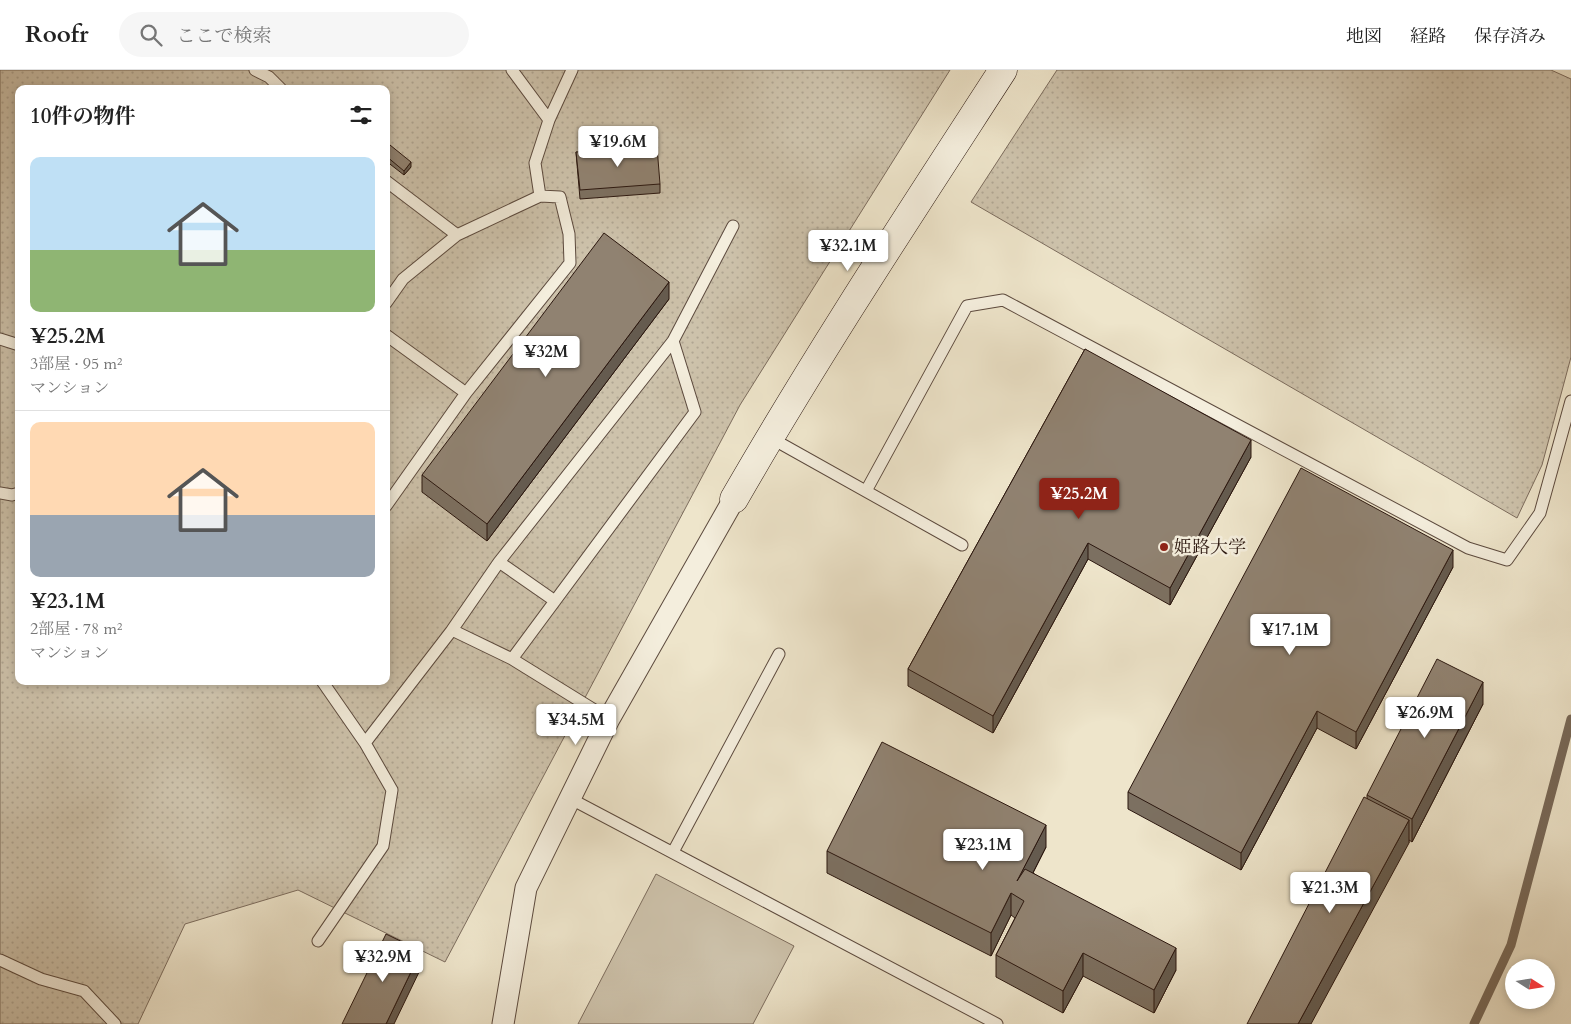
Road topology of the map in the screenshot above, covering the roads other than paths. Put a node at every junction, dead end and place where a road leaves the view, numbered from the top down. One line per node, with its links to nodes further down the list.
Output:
1 (255, 70): 5 (lane)
2 (512, 70): 6 (lane)
3 (572, 70): 6 (lane)
4 (1003, 70): 18 (street)
5 (277, 85)
6 (549, 120): 8 (lane)
7 (390, 184): 10 (lane)
8 (540, 196): 10 (lane); 16 (lane)
9 (733, 226): 14 (lane)
10 (457, 235): 11 (lane)
11 (390, 297)
12 (0, 338): 15 (lane)
13 (390, 338): 16 (lane)
14 (673, 341): 25 (lane); 26 (lane)
15 (15, 344)
16 (466, 393): 23 (lane)
17 (1571, 401): 19 (lane)
18 (770, 437): 19 (lane); 22 (street)
19 (866, 491): 24 (lane)
20 (0, 492): 21 (lane)
21 (15, 494)
22 (734, 499): 31 (street)
23 (390, 500)
24 (962, 545)
25 (499, 562): 26 (lane); 27 (lane)
26 (555, 601): 29 (lane)
27 (452, 630): 29 (lane); 32 (lane)
28 (779, 654): 34 (lane)
29 (512, 659): 31 (lane)
30 (325, 685): 32 (lane)
31 (608, 719): 33 (street)
32 (365, 743): 35 (lane)
33 (571, 799): 34 (lane); 38 (street)
34 (673, 852): 39 (lane)
35 (318, 941)
36 (0, 960): 37 (lane)
37 (115, 1024)
38 (503, 1024)
39 (997, 1024)

